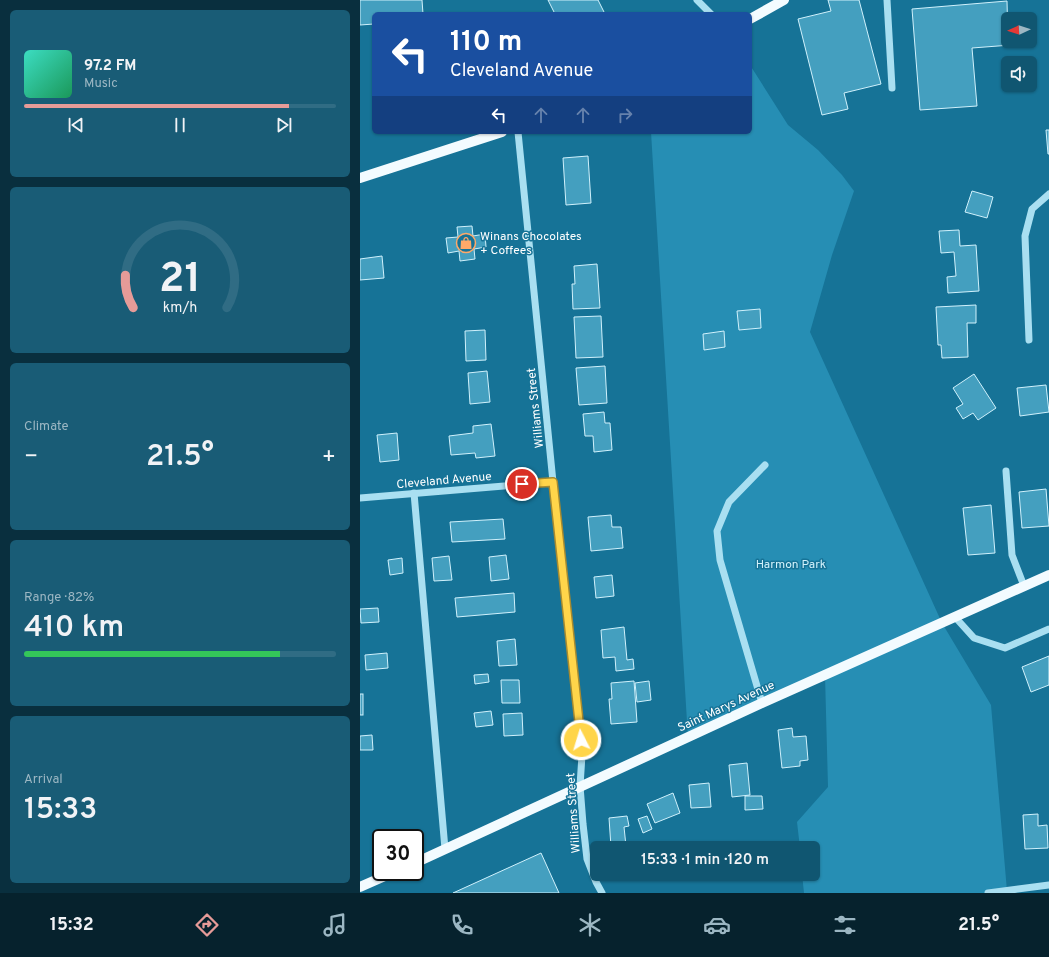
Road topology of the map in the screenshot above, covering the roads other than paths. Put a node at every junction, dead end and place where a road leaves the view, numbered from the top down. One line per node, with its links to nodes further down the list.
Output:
1 (697, 0): 4 (street)
2 (784, 0): 5 (main road)
3 (887, 0): 6 (street)
4 (709, 12)
5 (752, 18)
6 (892, 88)
7 (496, 134): 9 (main road)
8 (518, 134): 14 (street, Williams Street)
9 (360, 178)
10 (1049, 194): 11 (street)
11 (1029, 340)
12 (765, 465): 21 (street)
13 (1006, 471): 18 (street)
14 (553, 482): 15 (street, Cleveland Avenue); 22 (street, Williams Street)
15 (414, 493): 16 (street, Cleveland Avenue); 23 (street)
16 (360, 498)
17 (1049, 574): 18 (main road, Saint Marys Avenue)
18 (1024, 586): 19 (main road, Saint Marys Avenue)
19 (955, 617): 20 (street); 21 (main road, Saint Marys Avenue)
20 (1049, 628)
21 (762, 703): 22 (main road, Saint Marys Avenue)
22 (580, 786): 23 (main road, Saint Marys Avenue); 28 (street, Williams Street)
23 (445, 849): 24 (main road, Saint Marys Avenue)
24 (424, 859)
25 (374, 881): 27 (main road)
26 (1049, 886): 29 (street)
27 (360, 887)
28 (602, 893)
29 (988, 893)

